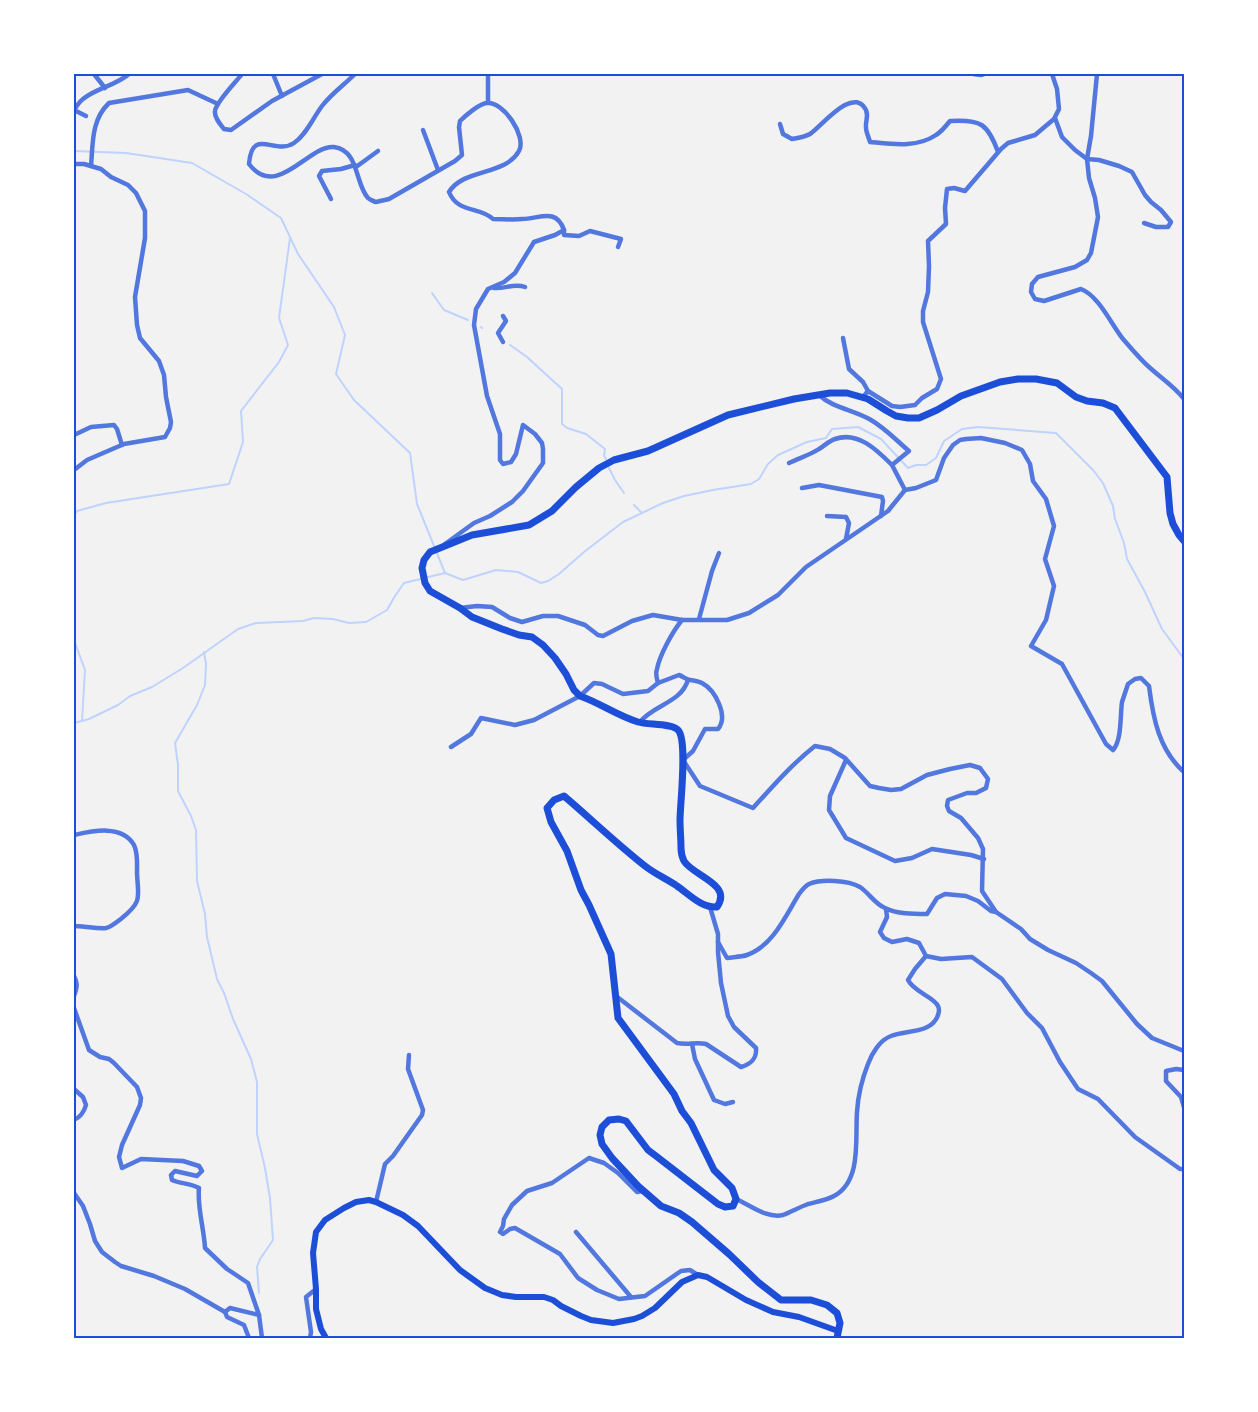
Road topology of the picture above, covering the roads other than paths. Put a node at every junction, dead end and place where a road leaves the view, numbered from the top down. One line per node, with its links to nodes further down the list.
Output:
1 (94, 74): 12 (street)
2 (129, 74): 12 (street)
3 (242, 74): 15 (street)
4 (273, 74): 13 (street)
5 (322, 74): 13 (street)
6 (355, 74): 26 (street)
7 (488, 74): 14 (street)
8 (973, 74): 9 (street)
9 (984, 74)
10 (1052, 74): 18 (street)
11 (1097, 74): 23 (street)
12 (105, 88): 16 (street)
13 (282, 96): 15 (street)
14 (488, 102): 27 (street); 30 (street)
15 (218, 104): 25 (street)
16 (74, 110): 17 (street)
17 (86, 116)
18 (1055, 117): 22 (street); 23 (street)
19 (780, 124): 22 (street)
20 (423, 130): 27 (street)
21 (378, 151): 26 (street)
22 (998, 152): 37 (street)
23 (1087, 159): 29 (street); 40 (street)
24 (74, 164): 25 (street)
25 (91, 166): 42 (street)
26 (355, 166): 27 (street); 28 (street)
27 (438, 170)
28 (331, 199)
29 (1144, 223)
30 (564, 230): 31 (street); 33 (street)
31 (618, 247)
32 (525, 287): 33 (street)
33 (491, 288): 52 (street)
34 (503, 316): 36 (street)
35 (843, 338): 37 (street)
36 (503, 342)
37 (868, 391): 39 (street)
38 (819, 395): 39 (main road); 44 (street); 52 (main road)
39 (863, 397): 51 (main road)
40 (1185, 399)
41 (74, 435): 42 (street)
42 (122, 445): 45 (street)
43 (789, 463): 44 (street)
44 (894, 463): 47 (street)
45 (74, 470)
46 (802, 488): 49 (street)
47 (905, 490): 49 (street); 64 (street)
48 (826, 516): 50 (street)
49 (881, 516): 50 (street)
50 (846, 540): 55 (street)
51 (1185, 541)
52 (441, 546): 54 (main road)
53 (719, 553): 55 (street)
54 (460, 608): 56 (street); 59 (main road)
55 (699, 619): 56 (street)
56 (682, 620): 58 (street)
57 (688, 680): 58 (street); 60 (street); 62 (street)
58 (658, 683): 59 (street)
59 (580, 696): 60 (main road); 61 (street)
60 (639, 722): 62 (main road)
61 (451, 747)
62 (682, 760): 63 (street); 67 (main road)
63 (846, 760): 66 (street); 66 (street)
64 (1185, 772)
65 (74, 835): 70 (street)
66 (984, 859): 69 (street)
67 (710, 908): 71 (street); 75 (main road)
68 (886, 909): 69 (street); 71 (street); 72 (street)
69 (996, 912): 78 (street)
70 (74, 926)
71 (718, 942): 77 (street)
72 (926, 956): 85 (street); 88 (street)
73 (74, 976): 74 (street)
74 (74, 996)
75 (616, 996): 77 (street); 88 (main road)
76 (74, 1008): 95 (street)
77 (692, 1044): 82 (street)
78 (1185, 1051)
79 (409, 1055): 89 (street)
80 (1185, 1070): 83 (street)
81 (74, 1089): 84 (street)
82 (733, 1102)
83 (1185, 1107)
84 (74, 1120)
85 (1185, 1169)
86 (643, 1191): 88 (main road); 93 (street); 96 (main road)
87 (74, 1193): 94 (street)
88 (736, 1199)
89 (376, 1202): 91 (main road); 92 (main road)
90 (576, 1232): 93 (street)
91 (698, 1275): 93 (street); 96 (main road)
92 (316, 1289): 99 (street); 100 (main road)
93 (631, 1297)
94 (225, 1312): 95 (street); 97 (street)
95 (259, 1315): 98 (street)
96 (838, 1335)
97 (249, 1338)
98 (262, 1338)
99 (310, 1338)
100 (326, 1338)

